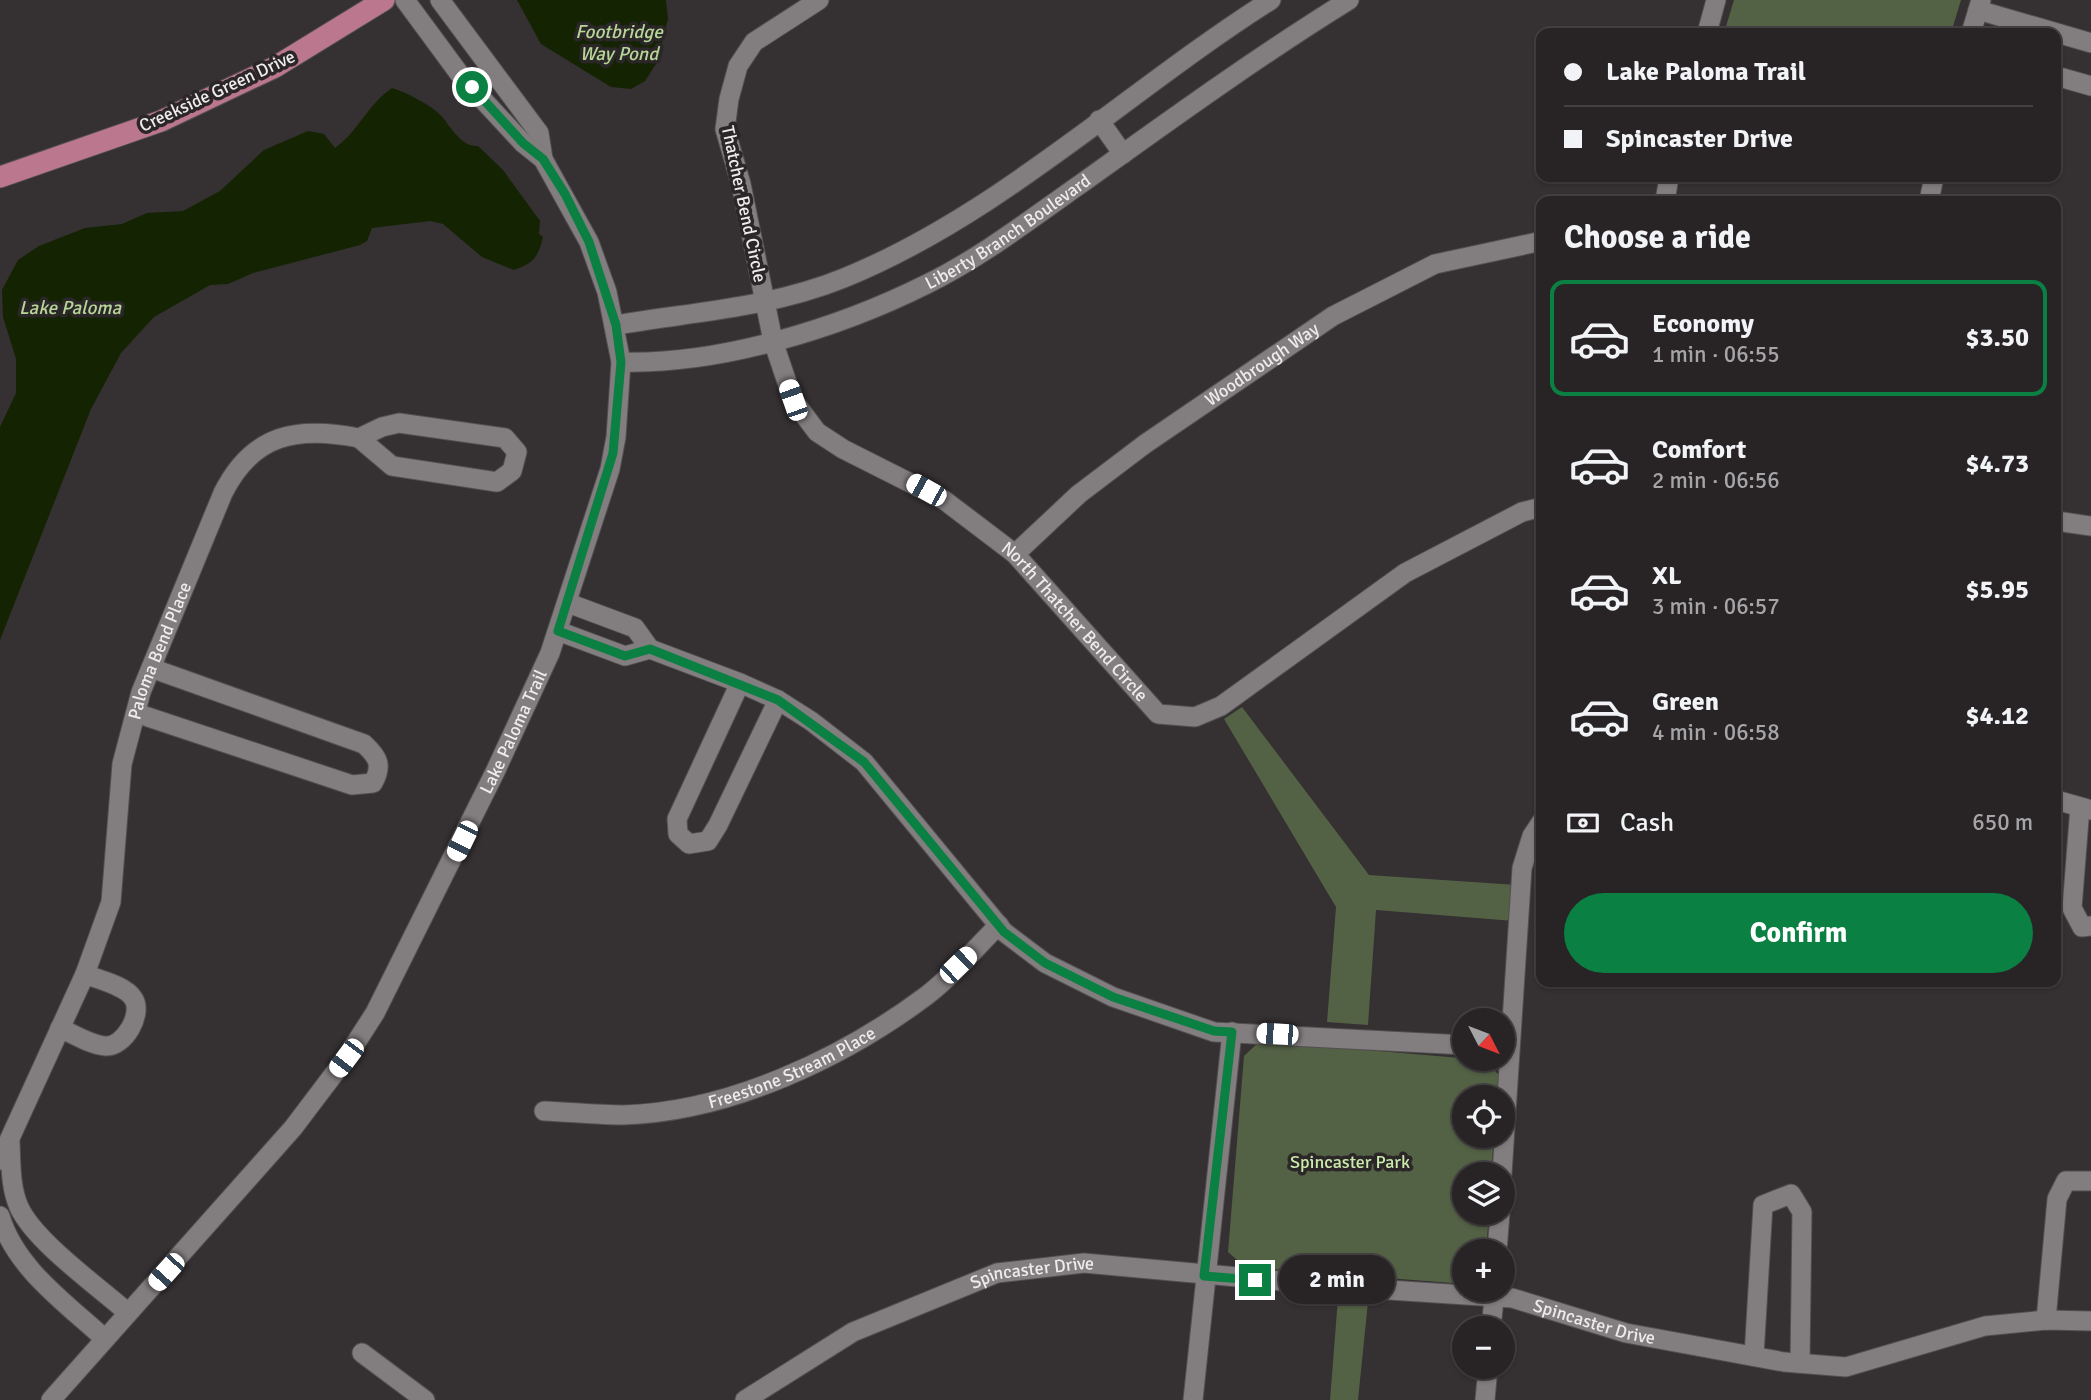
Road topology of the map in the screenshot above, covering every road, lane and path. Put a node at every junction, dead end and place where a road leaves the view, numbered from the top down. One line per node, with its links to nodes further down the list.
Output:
1 (384, 0): 19 (main road, Creekside Green Drive)
2 (405, 0): 18 (street, Lake Paloma Trail)
3 (440, 0): 18 (street, Lake Paloma Trail)
4 (819, 0): 21 (street, Thatcher Bend Circle)
5 (1271, 0): 16 (street, Liberty Branch Boulevard)
6 (1349, 0): 17 (street, Liberty Branch Boulevard)
7 (1716, 0): 9 (street)
8 (1980, 5): 10 (street); 11 (street)
9 (1708, 28)
10 (1973, 28)
11 (2047, 28)
12 (2061, 33): 13 (street)
13 (2091, 43)
14 (2061, 77): 15 (street)
15 (2091, 86)
16 (1099, 120): 17 (street); 21 (street, Liberty Branch Boulevard)
17 (1122, 154): 21 (street, Liberty Branch Boulevard)
18 (543, 159): 22 (street, Lake Paloma Trail)
19 (0, 177)
20 (1536, 242): 28 (street, Woodbrough Way)
21 (769, 323): 22 (street, Liberty Branch Boulevard); 23 (street, Liberty Branch Boulevard); 28 (street, North Thatcher Bend Circle)
22 (616, 325): 23 (street, Lake Paloma Trail)
23 (621, 362): 29 (street, Lake Paloma Trail)
24 (359, 438): 24 (street, Paloma Bend Place); 32 (street, Paloma Bend Place)
25 (1536, 508): 28 (street, North Thatcher Bend Circle)
26 (2061, 522): 27 (street)
27 (2091, 526)
28 (1015, 554)
29 (568, 603): 30 (street, Lake Paloma Trail); 31 (street)
30 (558, 631): 31 (street); 56 (street, Lake Paloma Trail)
31 (650, 649): 33 (street)
32 (151, 668): 35 (street, Paloma Bend Place); 35 (street)
33 (740, 683): 34 (street); 34 (street)
34 (778, 700): 39 (street)
35 (136, 713): 41 (street, Paloma Bend Place)
36 (2061, 801): 37 (street)
37 (2085, 808): 40 (street)
38 (1536, 830): 42 (street)
39 (999, 925): 44 (street); 47 (street, Freestone Stream Place)
40 (2091, 926)
41 (85, 974): 43 (street, Paloma Bend Place); 43 (street)
42 (1510, 1008)
43 (60, 1028): 48 (street, Paloma Bend Place)
44 (1232, 1032): 45 (street); 53 (street)
45 (1452, 1044)
46 (1506, 1071): 50 (street)
47 (544, 1111)
48 (9, 1137): 49 (street, Paloma Bend Place); 56 (street, Paloma Bend Place)
49 (0, 1160)
50 (1502, 1162)
51 (2091, 1181): 57 (street)
52 (0, 1216): 59 (street)
53 (1204, 1276): 54 (street, Spincaster Drive); 66 (street, Spincaster Drive); 67 (street)
54 (1452, 1290)
55 (1515, 1299): 61 (street, Spincaster Drive)
56 (128, 1313): 59 (street, Lake Paloma Trail)
57 (2046, 1320): 58 (street, Spincaster Drive); 62 (street, Spincaster Drive)
58 (2091, 1320)
59 (105, 1339): 64 (street, Lake Paloma Trail)
60 (362, 1353): 65 (street)
61 (1754, 1356): 62 (street, Spincaster Drive); 62 (street)
62 (1800, 1363)
63 (1487, 1379): 68 (street)
64 (51, 1400)
65 (425, 1400)
66 (745, 1400)
67 (1192, 1400)
68 (1485, 1400)

